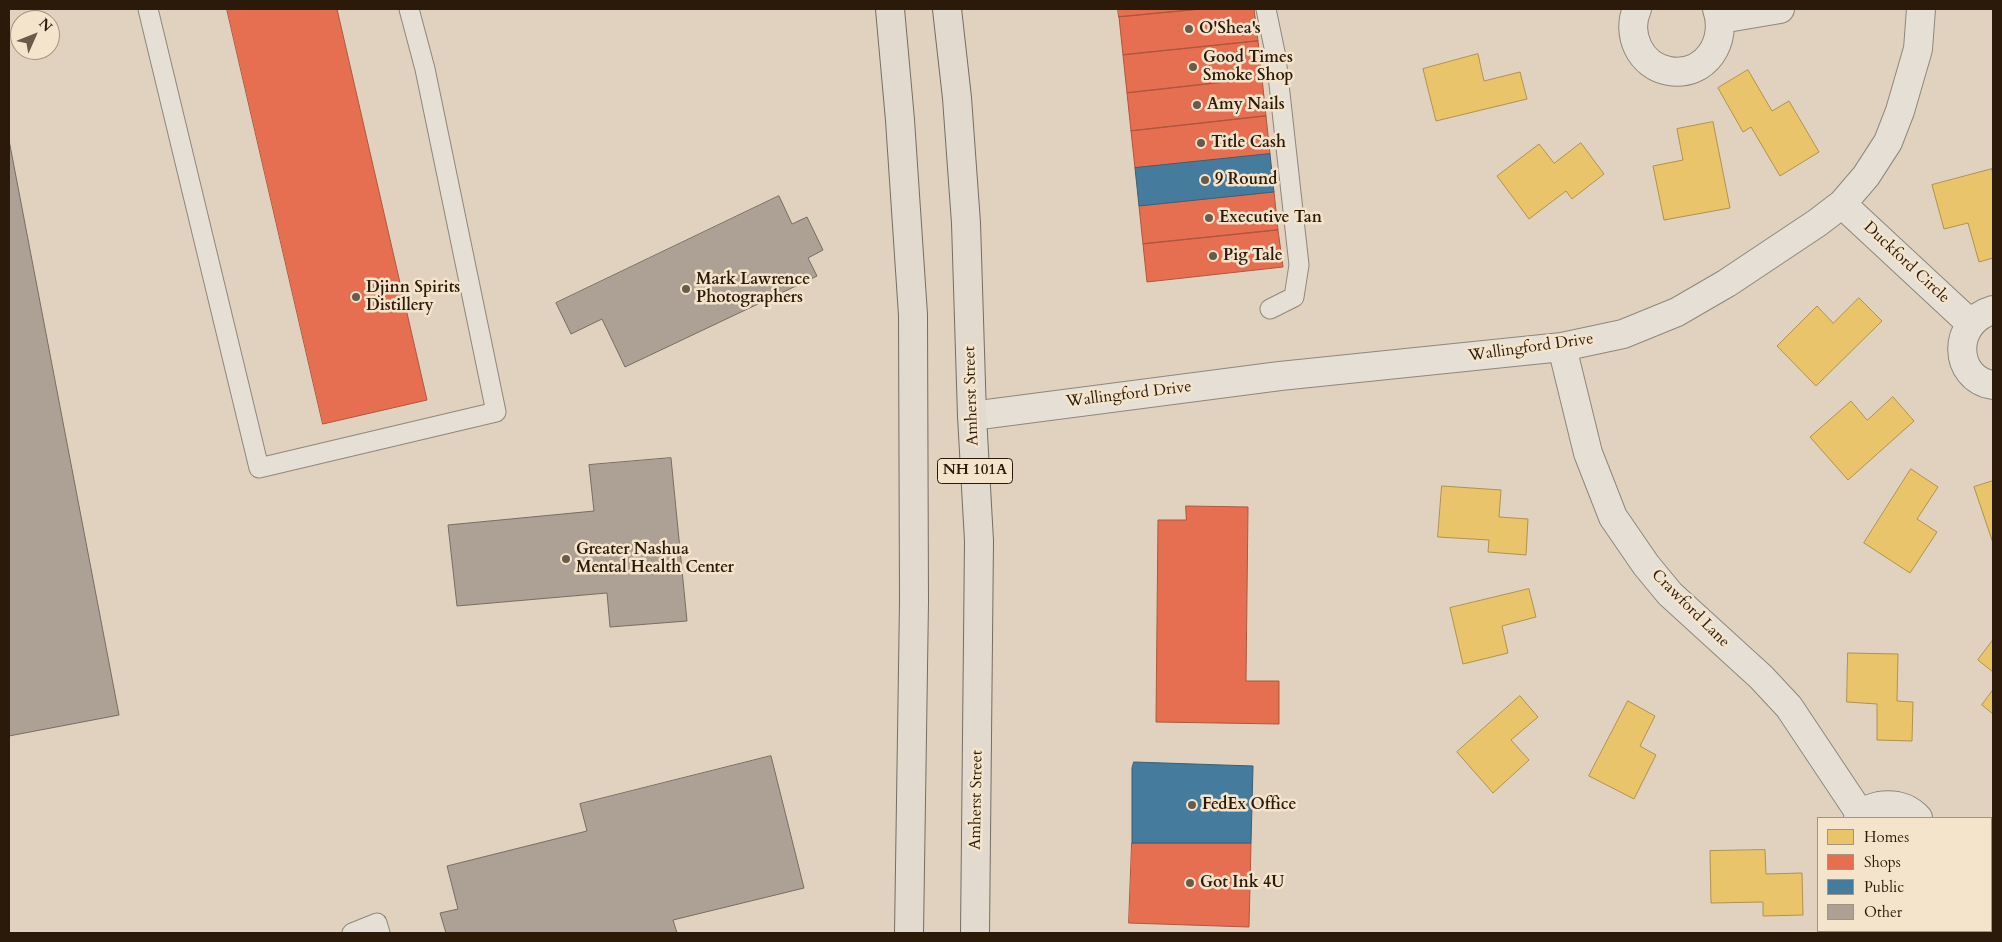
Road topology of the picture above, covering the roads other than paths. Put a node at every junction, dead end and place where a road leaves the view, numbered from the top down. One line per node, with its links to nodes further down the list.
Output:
1 (148, 9): 2 (lane)
2 (409, 9)
3 (890, 9): 21 (highway, NH 101A)
4 (947, 9): 16 (highway, Amherst Street / NH 101A)
5 (1266, 9): 11 (lane)
6 (1637, 9): 9 (street)
7 (1780, 9): 9 (street)
8 (1921, 9): 10 (street, Wallingford Drive)
9 (1719, 14)
10 (1842, 204): 13 (street, Duckford Circle); 14 (street, Wallingford Drive)
11 (1270, 309)
12 (1993, 310): 13 (street)
13 (1970, 323): 15 (street)
14 (1562, 347): 16 (street, Wallingford Drive); 17 (street, Crawford Lane)
15 (1993, 385)
16 (972, 416): 22 (highway, Amherst Street / NH 101A)
17 (1859, 816): 18 (street, Crawford Lane)
18 (1917, 817)
19 (352, 933): 20 (lane)
20 (380, 933)
21 (909, 933)
22 (975, 933)

